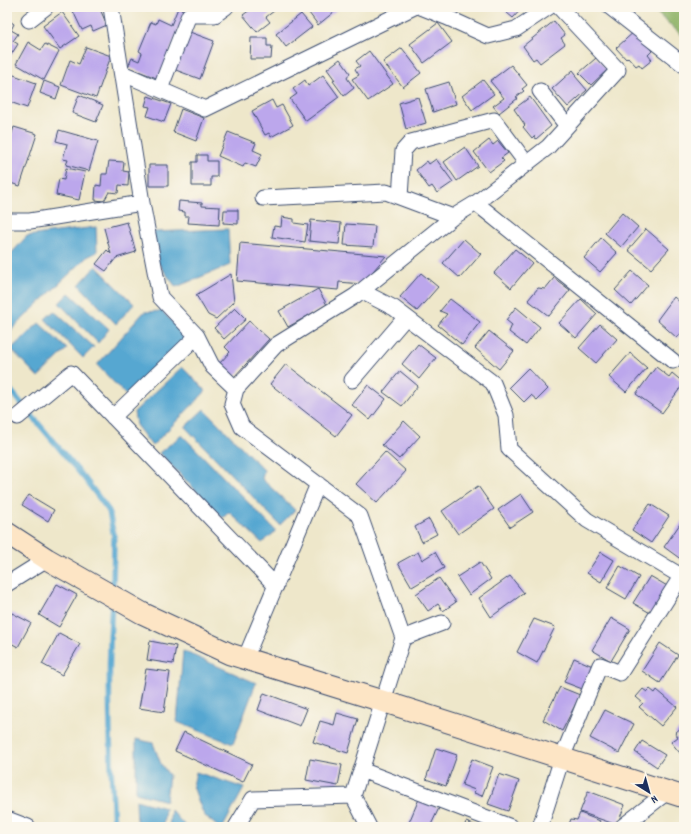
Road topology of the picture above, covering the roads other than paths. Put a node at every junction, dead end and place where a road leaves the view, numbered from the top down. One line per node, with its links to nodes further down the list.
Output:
1 (46, 7): 9 (street)
2 (111, 7): 11 (street)
3 (226, 7): 12 (street)
4 (414, 7): 12 (street)
5 (421, 7): 6 (street)
6 (549, 7)
7 (559, 7): 14 (street)
8 (610, 7): 10 (street)
9 (29, 20)
10 (684, 65)
11 (122, 73): 12 (street); 18 (street)
12 (160, 89)
13 (540, 91): 14 (street)
14 (568, 126): 15 (street)
15 (527, 164): 16 (street); 19 (street)
16 (400, 197): 17 (street); 20 (street)
17 (263, 198)
18 (142, 203): 21 (street); 24 (street)
19 (476, 203): 20 (street); 25 (street)
20 (454, 217): 22 (street)
21 (7, 221)
22 (361, 291): 23 (street); 27 (street)
23 (406, 317): 26 (street); 33 (street)
24 (197, 336): 27 (street); 29 (street)
25 (673, 360)
26 (352, 380)
27 (236, 389): 30 (street)
28 (18, 417): 29 (street)
29 (113, 417): 35 (street)
30 (318, 484): 35 (street); 37 (street)
31 (7, 534): 32 (street)
32 (47, 559): 34 (street); 38 (street)
33 (683, 574): 40 (street)
34 (7, 584)
35 (276, 586): 38 (street)
36 (442, 623): 37 (street)
37 (403, 638): 39 (street)
38 (245, 659): 39 (street)
39 (382, 701): 40 (street); 41 (street)
40 (562, 758): 42 (street); 49 (street)
41 (361, 770): 43 (street); 48 (street)
42 (676, 794): 50 (street)
43 (353, 796): 46 (street); 47 (street)
44 (7, 819): 45 (street)
45 (28, 827)
46 (236, 827)
47 (369, 827)
48 (511, 827)
49 (540, 827)
50 (622, 827)

